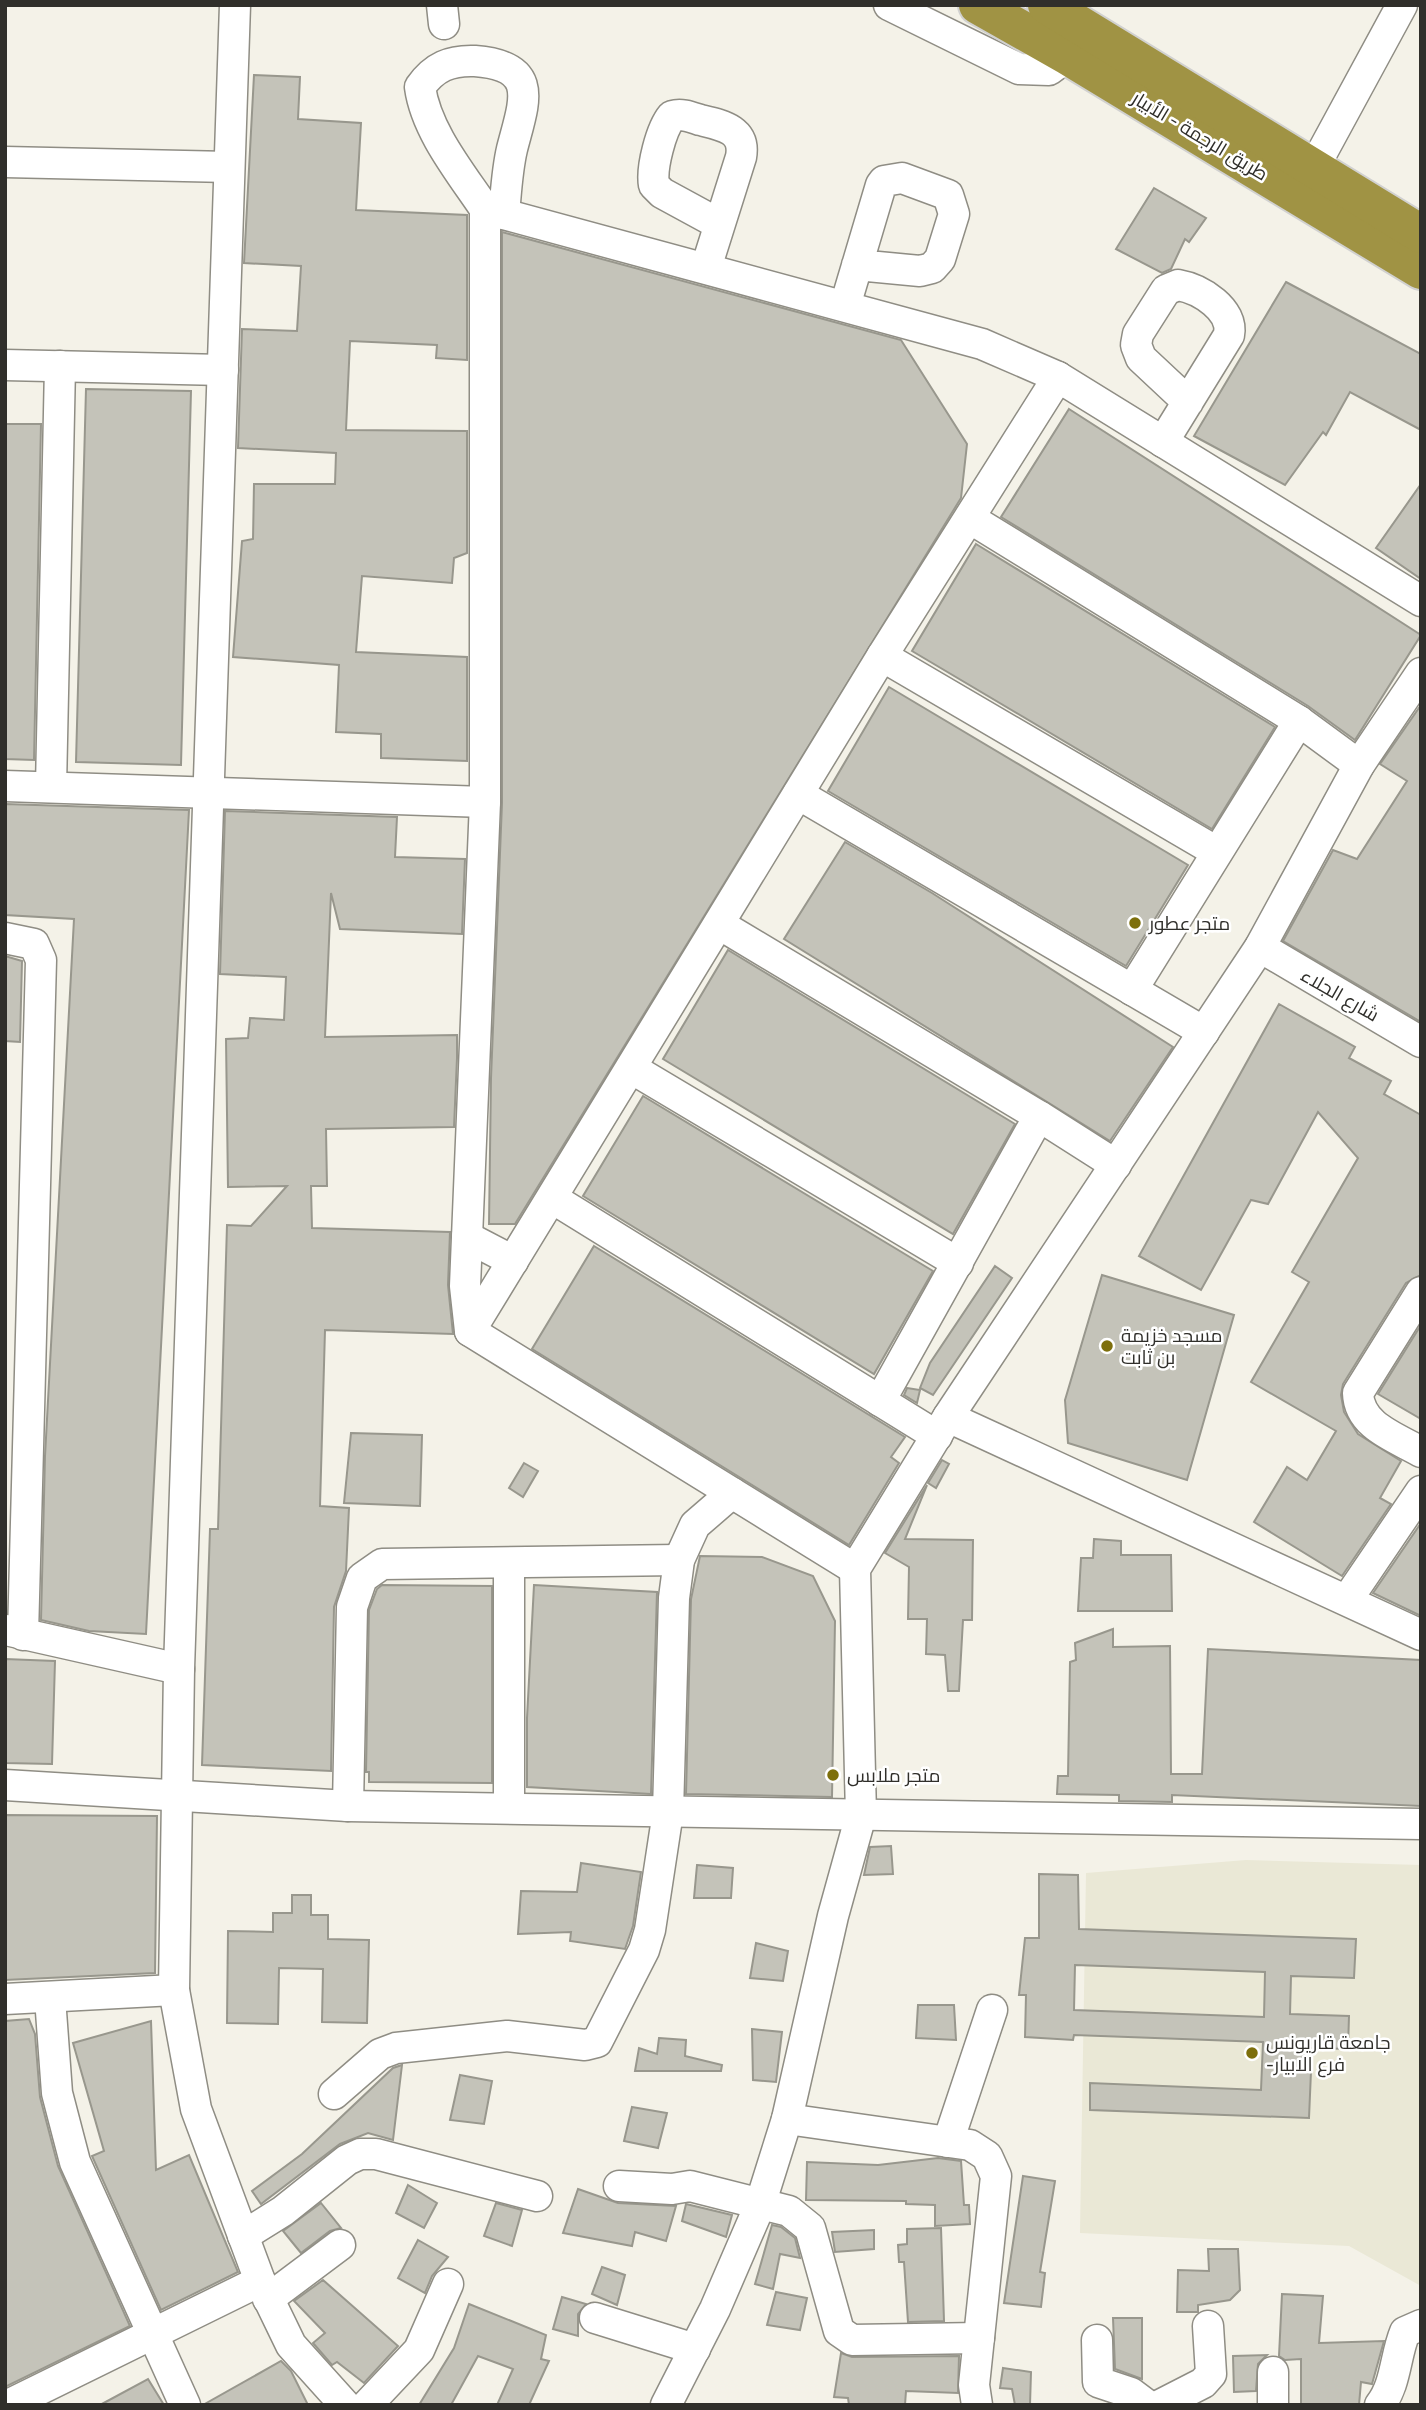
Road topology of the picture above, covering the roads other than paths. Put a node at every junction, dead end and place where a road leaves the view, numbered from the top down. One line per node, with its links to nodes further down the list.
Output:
1 (235, 5): 8 (street)
2 (889, 5): 6 (street)
3 (978, 5): 6 (highway, طريق الرجمة - الأبيار)
4 (1048, 5): 9 (highway, طريق الرجمة - الأبيار)
5 (1401, 13): 9 (street)
6 (1068, 56): 15 (highway, طريق الرجمة - الأبيار)
7 (5, 162): 8 (street)
8 (229, 167): 19 (street)
9 (1313, 169): 12 (highway, طريق الرجمة - الأبيار)
10 (494, 211): 10 (street); 14 (street); 33 (street)
11 (719, 224): 14 (street)
12 (1421, 234)
13 (857, 265): 16 (street)
14 (705, 268): 16 (street)
15 (1421, 271)
16 (845, 306): 20 (street)
17 (5, 365): 18 (street)
18 (60, 366): 19 (street); 30 (street)
19 (223, 370): 31 (street)
20 (1058, 377): 22 (street); 23 (street)
21 (1188, 402): 22 (street)
22 (1163, 442): 24 (street)
23 (971, 519): 25 (street); 27 (street)
24 (1421, 601)
25 (882, 656): 32 (street); 34 (street)
26 (1421, 673): 28 (street)
27 (1298, 721): 28 (street); 34 (street)
28 (1359, 765): 37 (street)
29 (5, 786): 30 (street)
30 (51, 787): 31 (street)
31 (210, 792): 33 (street); 62 (street)
32 (797, 794): 35 (street); 38 (street)
33 (485, 802): 45 (street)
34 (1217, 852): 38 (street)
35 (719, 924): 41 (street); 42 (street)
36 (5, 938): 48 (street)
37 (1260, 947): 39 (street); 40 (street, شارع الجلاء)
38 (1132, 990): 39 (street)
39 (1204, 1032): 43 (street)
40 (1419, 1037)
41 (631, 1068): 44 (street); 47 (street)
42 (1039, 1116): 43 (street); 47 (street)
43 (1116, 1165): 52 (street)
44 (552, 1198): 46 (street); 51 (street)
45 (467, 1237): 46 (street); 50 (street)
46 (513, 1261): 50 (street)
47 (958, 1263): 51 (street)
48 (18, 1278): 60 (street)
49 (1421, 1292): 53 (street)
50 (470, 1331): 55 (street)
51 (880, 1401): 52 (street)
52 (942, 1427): 58 (street); 59 (street)
53 (1421, 1452)
54 (1421, 1491): 59 (street)
55 (732, 1493): 56 (street); 58 (street)
56 (679, 1560): 57 (street); 67 (street)
57 (509, 1563): 65 (street); 66 (street)
58 (855, 1569): 68 (street)
59 (1347, 1600): 61 (street)
60 (14, 1633): 62 (street)
61 (1421, 1635)
62 (179, 1669): 64 (street)
63 (5, 1785): 64 (street)
64 (176, 1794): 65 (street); 70 (street)
65 (348, 1806): 66 (street)
66 (509, 1808): 67 (street)
67 (668, 1812): 68 (street); 74 (street)
68 (861, 1815): 69 (street); 75 (street)
69 (1421, 1824)
70 (174, 1990): 71 (street); 80 (street)
71 (50, 1998): 72 (street); 87 (street)
72 (5, 1999)
73 (992, 2010): 76 (street)
74 (334, 2094)
75 (787, 2119): 76 (street); 79 (street)
76 (948, 2142): 88 (street)
77 (619, 2186): 79 (street)
78 (537, 2196): 80 (street)
79 (760, 2205): 88 (street); 90 (street)
80 (243, 2236): 83 (street)
81 (340, 2245): 83 (street)
82 (448, 2284): 95 (street)
83 (264, 2290): 87 (street); 94 (street)
84 (595, 2318): 90 (street)
85 (1421, 2325): 101 (street)
86 (1208, 2326): 99 (street)
87 (153, 2335): 92 (street); 93 (street)
88 (979, 2338): 97 (street)
89 (1097, 2340): 98 (street)
90 (695, 2349): 96 (street)
91 (1273, 2372): 100 (street)
92 (8, 2405)
93 (185, 2405)
94 (345, 2405)
95 (367, 2405)
96 (666, 2405)
97 (977, 2405)
98 (1147, 2405)
99 (1160, 2405)
100 (1273, 2405)
101 (1380, 2405)

